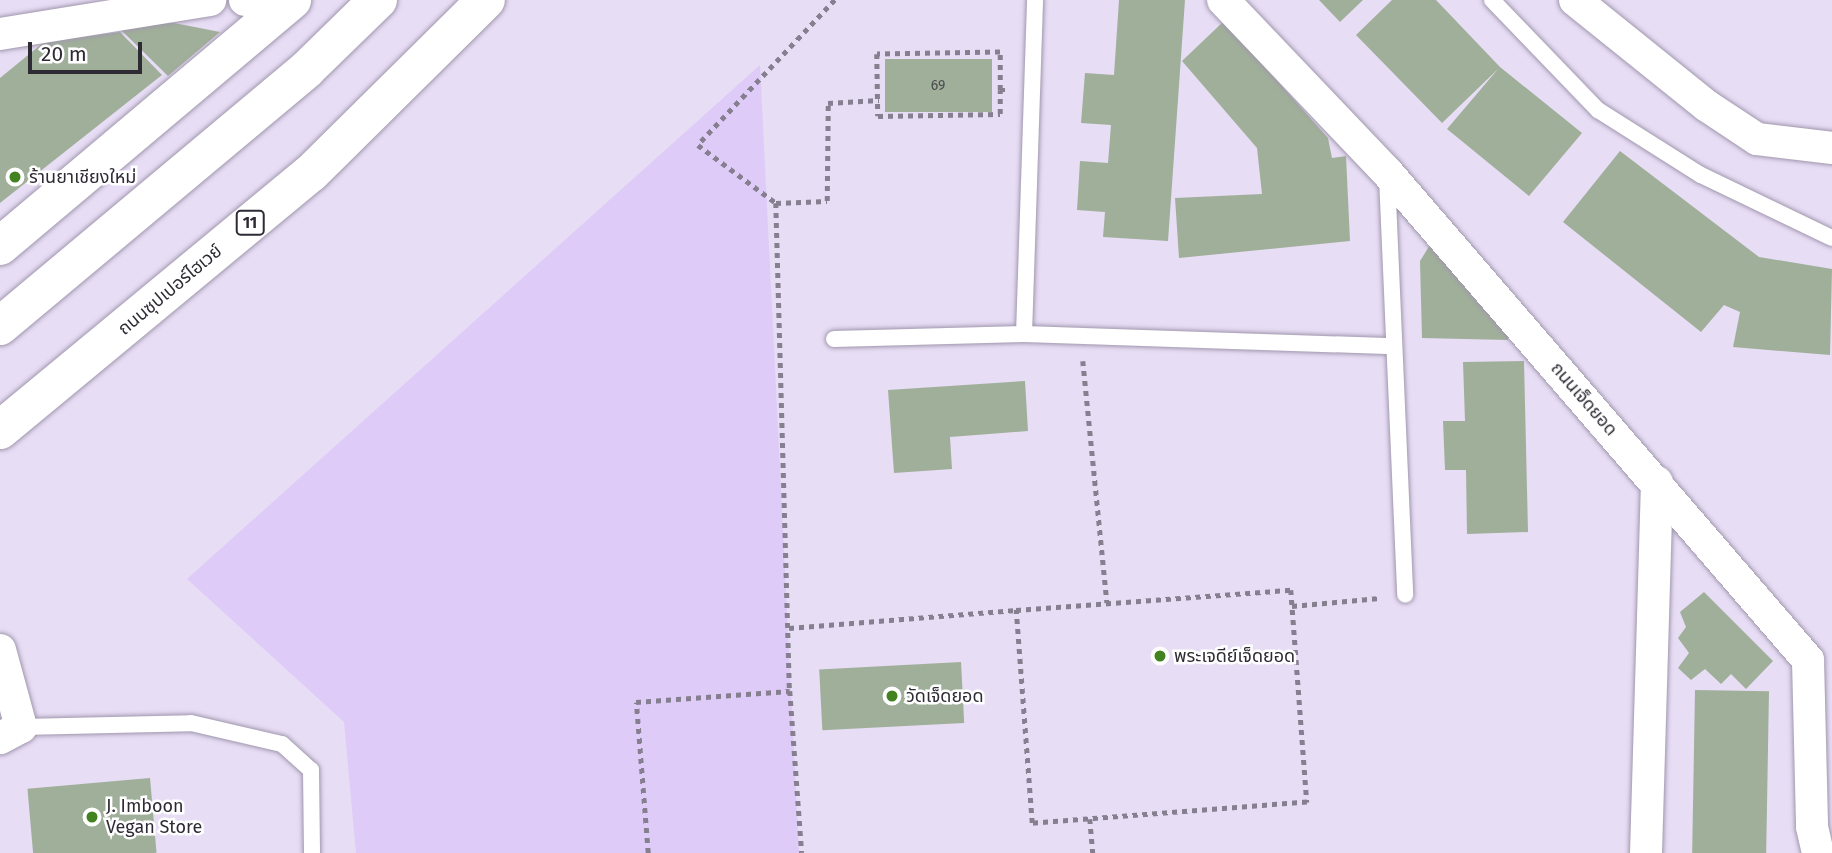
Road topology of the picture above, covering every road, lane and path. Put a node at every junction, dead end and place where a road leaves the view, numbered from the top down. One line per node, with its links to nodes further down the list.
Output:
1 (210, 0): 11 (street)
2 (245, 0): 10 (street)
3 (377, 0): 20 (main road)
4 (486, 0): 25 (main road, ถนนซุปเปอร์ไฮเวย์ / 11)
5 (835, 0): 17 (path)
6 (1035, 0): 21 (lane)
7 (1223, 0): 16 (street, ถนนเจ็ดยอด)
8 (1492, 0): 18 (lane)
9 (1574, 0): 15 (street)
10 (291, 1): 19 (main road)
11 (0, 34)
12 (1000, 90): 13 (path); 14 (path); 14 (path)
13 (1018, 90)
14 (878, 100): 17 (path)
15 (1832, 148)
16 (1386, 171): 24 (lane); 26 (street, ถนนเจ็ดยอด)
17 (776, 203): 31 (path)
18 (1832, 238)
19 (0, 246)
20 (0, 327)
21 (1024, 334): 22 (lane); 23 (lane)
22 (1081, 335): 24 (lane); 28 (path)
23 (834, 339)
24 (1394, 346): 27 (lane)
25 (0, 430)
26 (1657, 482): 33 (street, ถนนเจ็ดยอด); 41 (street)
27 (1405, 595): 29 (path)
28 (1108, 603): 29 (path); 30 (path)
29 (1292, 606): 36 (path)
30 (1016, 610): 31 (path); 36 (path)
31 (789, 628): 34 (path)
32 (0, 650): 35 (street)
33 (1820, 658): 42 (street, ถนนเจ็ดยอด)
34 (790, 691): 38 (path); 39 (path)
35 (10, 733): 37 (lane)
36 (1090, 819): 40 (path)
37 (312, 853)
38 (648, 853)
39 (802, 853)
40 (1093, 853)
41 (1646, 853)
42 (1818, 853)

